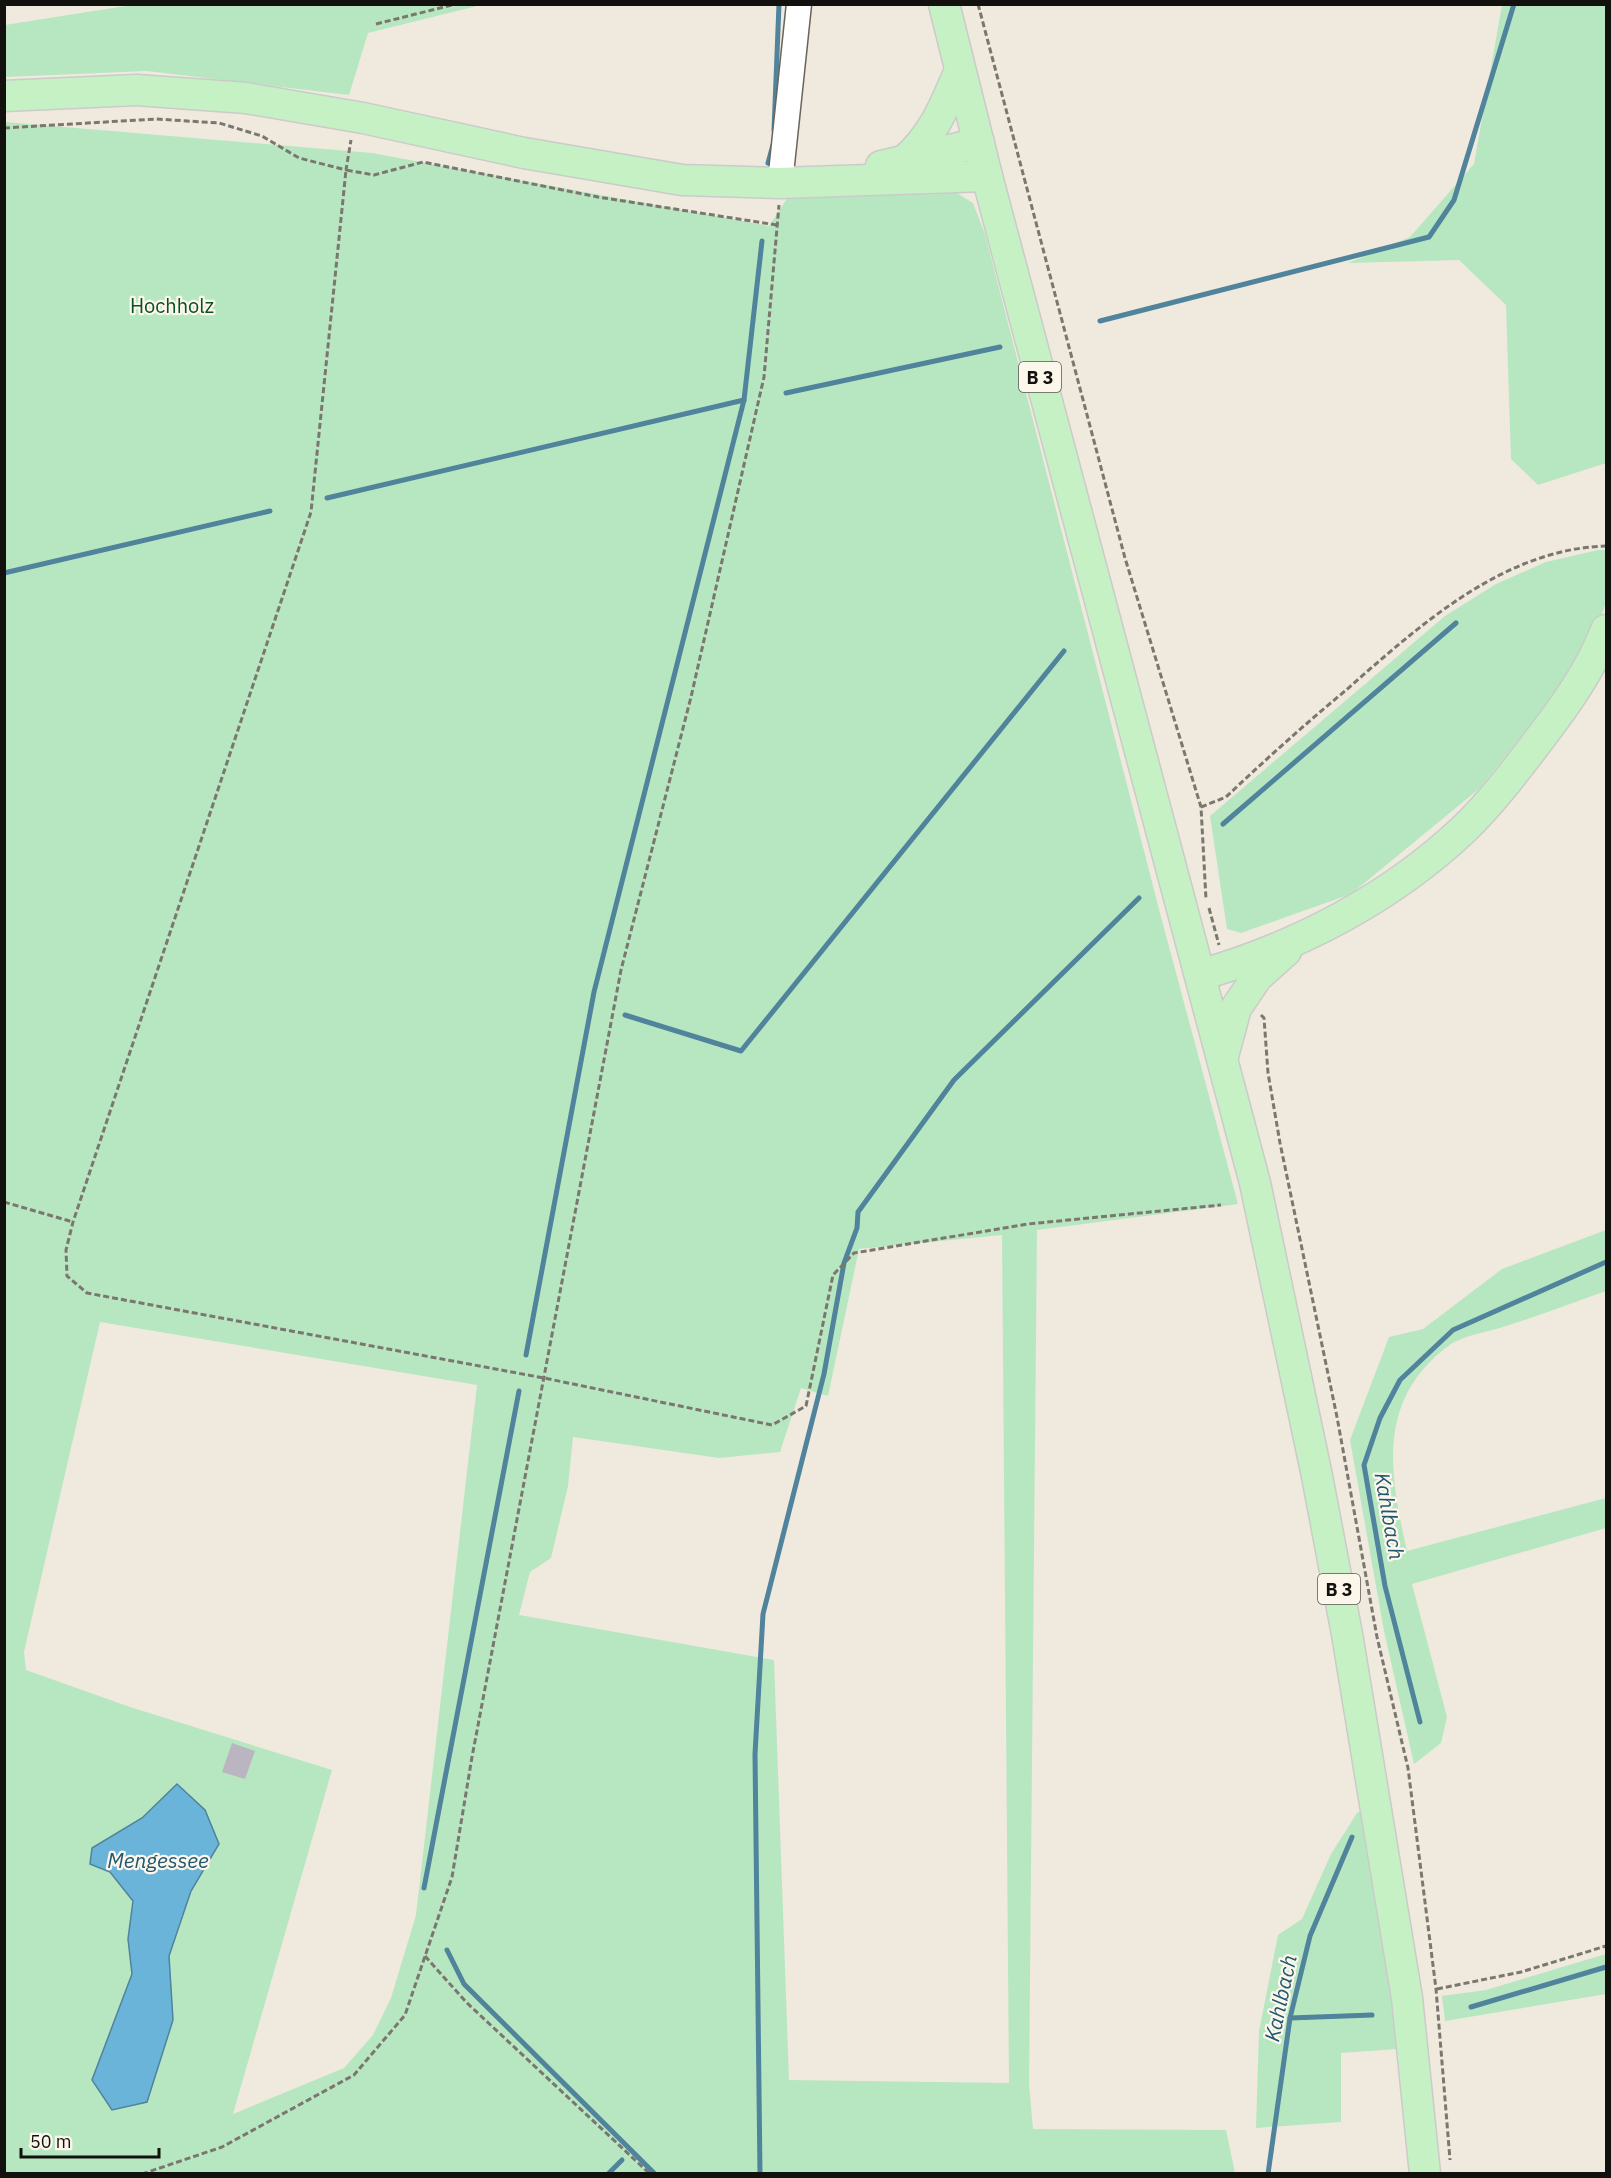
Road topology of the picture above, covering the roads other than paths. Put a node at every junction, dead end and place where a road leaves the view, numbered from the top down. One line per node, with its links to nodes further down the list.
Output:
1 (799, 4): 9 (street)
2 (944, 4): 3 (main road, B 3)
3 (960, 70): 5 (main road, B 3); 6 (main road)
4 (4, 96): 9 (main road)
5 (979, 143): 6 (main road); 7 (main road, B 3)
6 (904, 161): 8 (main road)
7 (987, 176): 8 (main road); 12 (main road, B 3)
8 (823, 181): 9 (main road)
9 (780, 183)
10 (1606, 630): 11 (main road)
11 (1299, 940): 12 (main road); 13 (main road)
12 (1200, 975): 13 (main road, B 3)
13 (1222, 1059): 14 (main road, B 3)
14 (1437, 2168)

